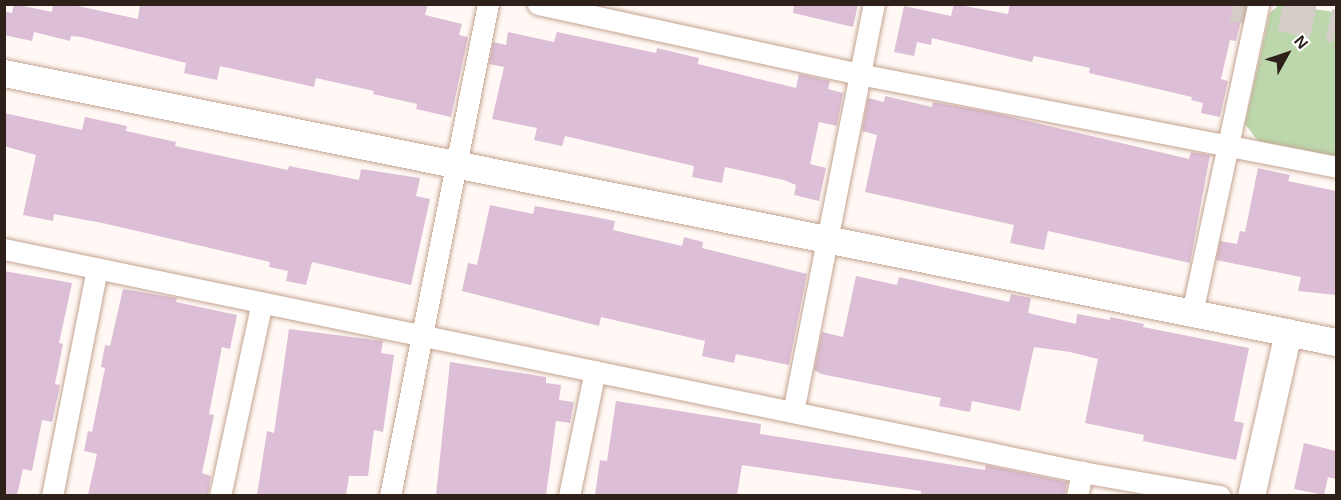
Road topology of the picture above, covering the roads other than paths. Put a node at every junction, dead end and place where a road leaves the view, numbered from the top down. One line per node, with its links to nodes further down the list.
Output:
1 (488, 4): 8 (street)
2 (538, 4): 6 (street)
3 (874, 4): 6 (street)
4 (1258, 4): 7 (street)
5 (4, 74): 8 (street)
6 (859, 74): 7 (street); 10 (street)
7 (1230, 145): 9 (street); 14 (street)
8 (453, 165): 10 (street); 16 (street)
9 (1336, 168)
10 (828, 240): 14 (street); 19 (street)
11 (4, 249): 12 (street)
12 (97, 268): 13 (street); 21 (street)
13 (261, 302): 16 (street); 22 (street)
14 (1192, 313): 15 (street)
15 (1288, 332): 17 (street); 27 (street)
16 (420, 335): 18 (street); 23 (street)
17 (1336, 342)
18 (595, 371): 19 (street); 24 (street)
19 (793, 412): 20 (street)
20 (1082, 472): 25 (street); 26 (street)
21 (51, 495)
22 (220, 495)
23 (390, 495)
24 (569, 495)
25 (1077, 495)
26 (1220, 495)
27 (1251, 495)

